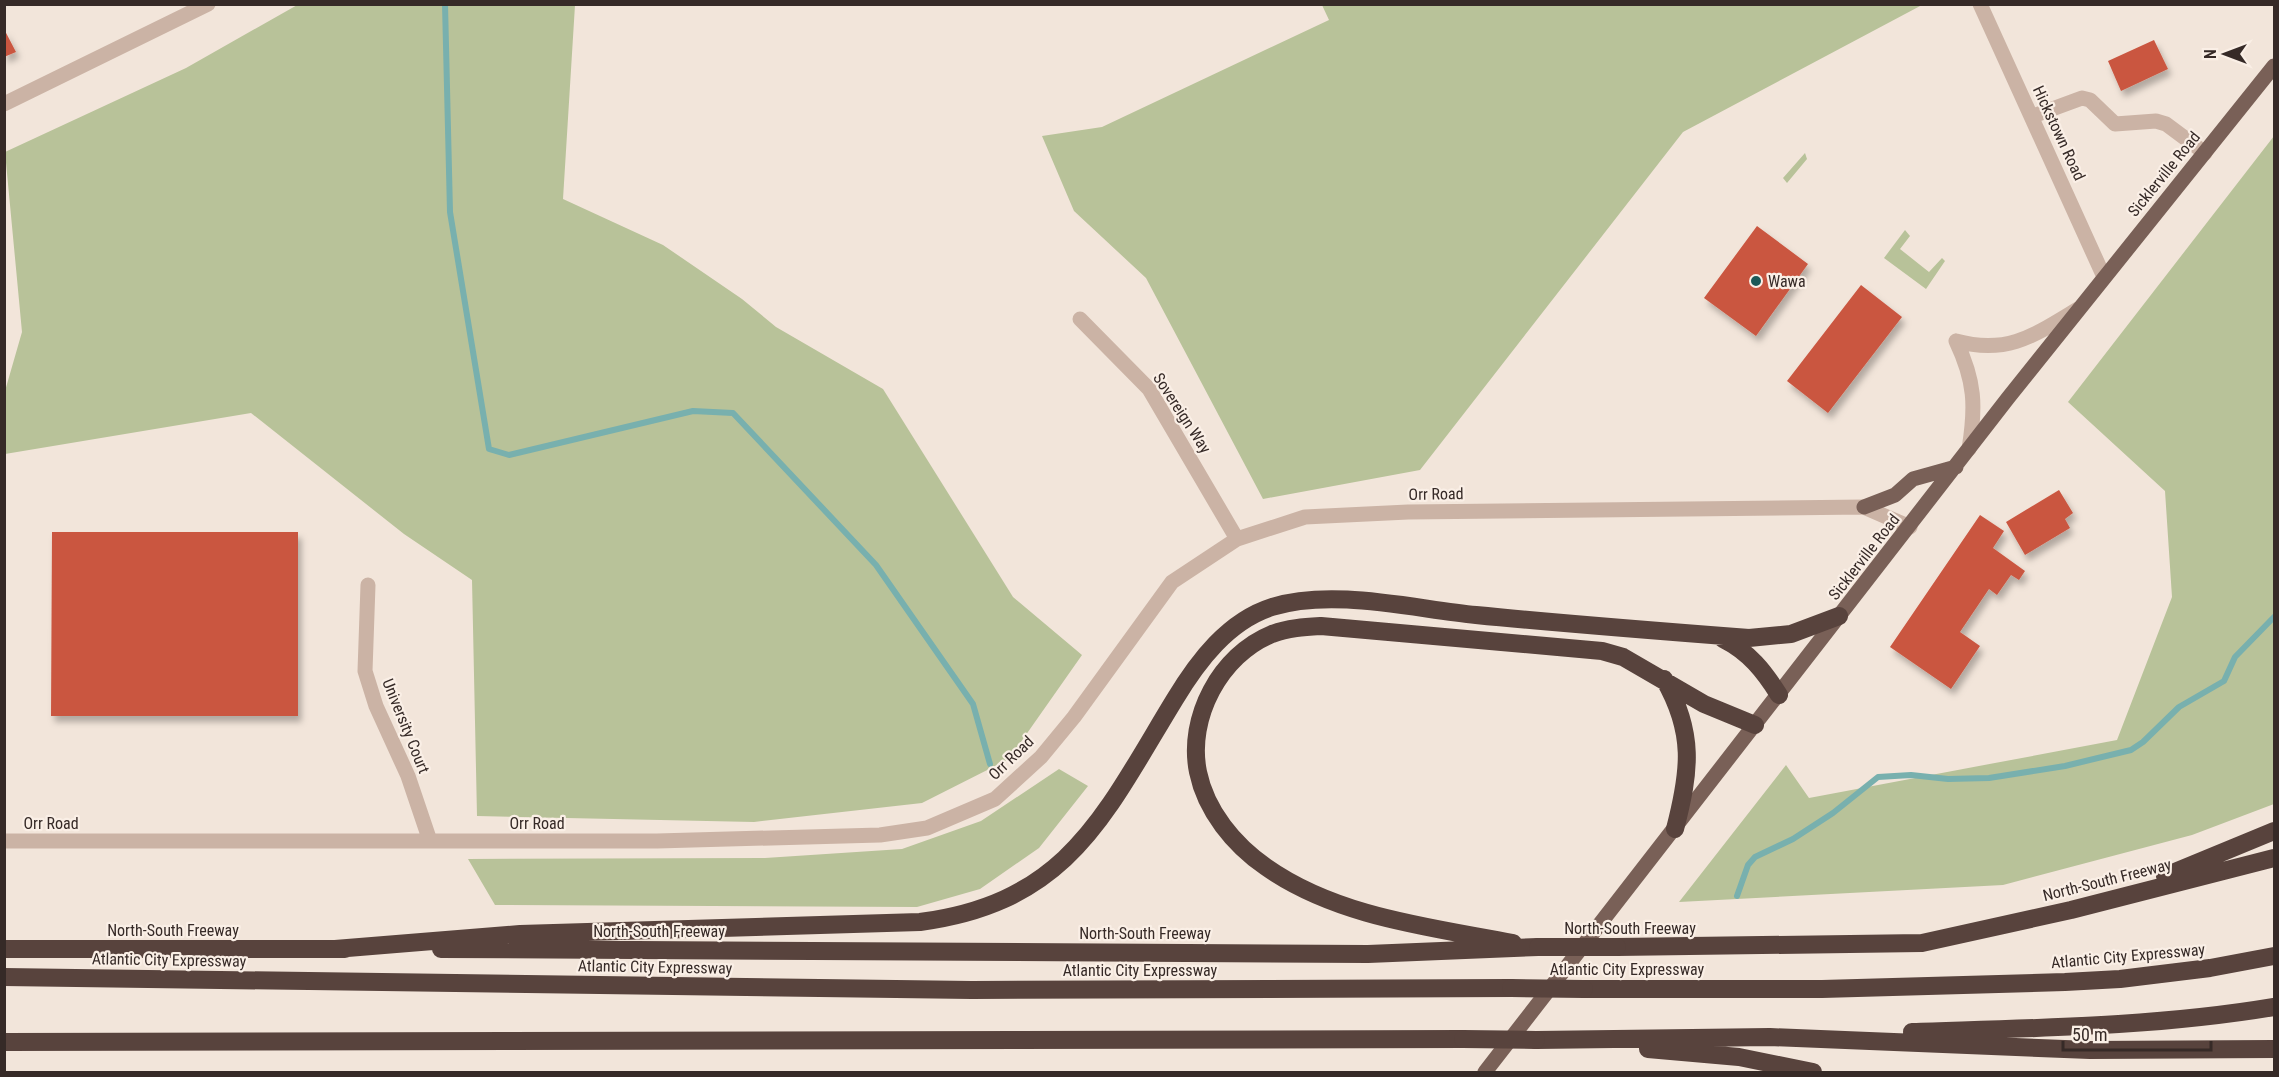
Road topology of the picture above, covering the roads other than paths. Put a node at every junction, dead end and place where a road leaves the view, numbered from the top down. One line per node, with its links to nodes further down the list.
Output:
1 (208, 4): 4 (street)
2 (1980, 4): 5 (street, Hickstown Road)
3 (2274, 66): 6 (main road, Sicklerville Road)
4 (4, 104)
5 (2033, 116): 6 (street); 7 (street, Hickstown Road)
6 (2205, 153): 7 (main road, Sicklerville Road)
7 (2104, 277): 8 (main road, Sicklerville Road)
8 (2082, 307): 10 (main road, Sicklerville Road); 10 (street)
9 (1080, 319): 14 (street, Sovereign Way)
10 (1968, 449): 11 (main road, Sicklerville Road)
11 (1956, 467): 12 (main road); 13 (main road, Sicklerville Road)
12 (1864, 507): 13 (street, Orr Road); 14 (street, Orr Road)
13 (1910, 527): 16 (main road, Sicklerville Road)
14 (1237, 538): 24 (street, Orr Road)
15 (368, 585): 24 (street, University Court)
16 (1839, 616): 17 (highway); 19 (main road, Sicklerville Road)
17 (1716, 636): 19 (highway); 29 (highway)
18 (1663, 678): 20 (highway); 21 (highway); 27 (highway)
19 (1779, 695): 20 (main road, Sicklerville Road)
20 (1755, 725): 21 (main road, Sicklerville Road)
21 (1675, 829): 37 (main road, Sicklerville Road)
22 (2274, 831): 26 (highway)
23 (4, 842): 24 (street, Orr Road)
24 (430, 842)
25 (2274, 858): 26 (highway, North-South Freeway)
26 (2104, 902): 27 (highway, North-South Freeway, bridge)
27 (1538, 947): 29 (highway, North-South Freeway)
28 (4, 949): 29 (highway, North-South Freeway)
29 (335, 949)
30 (2274, 956): 31 (highway, Atlantic City Expressway, bridge)
31 (4, 977)
32 (2274, 1007): 33 (highway)
33 (1770, 1037): 34 (highway); 36 (highway)
34 (1536, 1040): 35 (highway, bridge); 38 (highway)
35 (4, 1042)
36 (2274, 1049)
37 (1485, 1072)
38 (1813, 1072)

